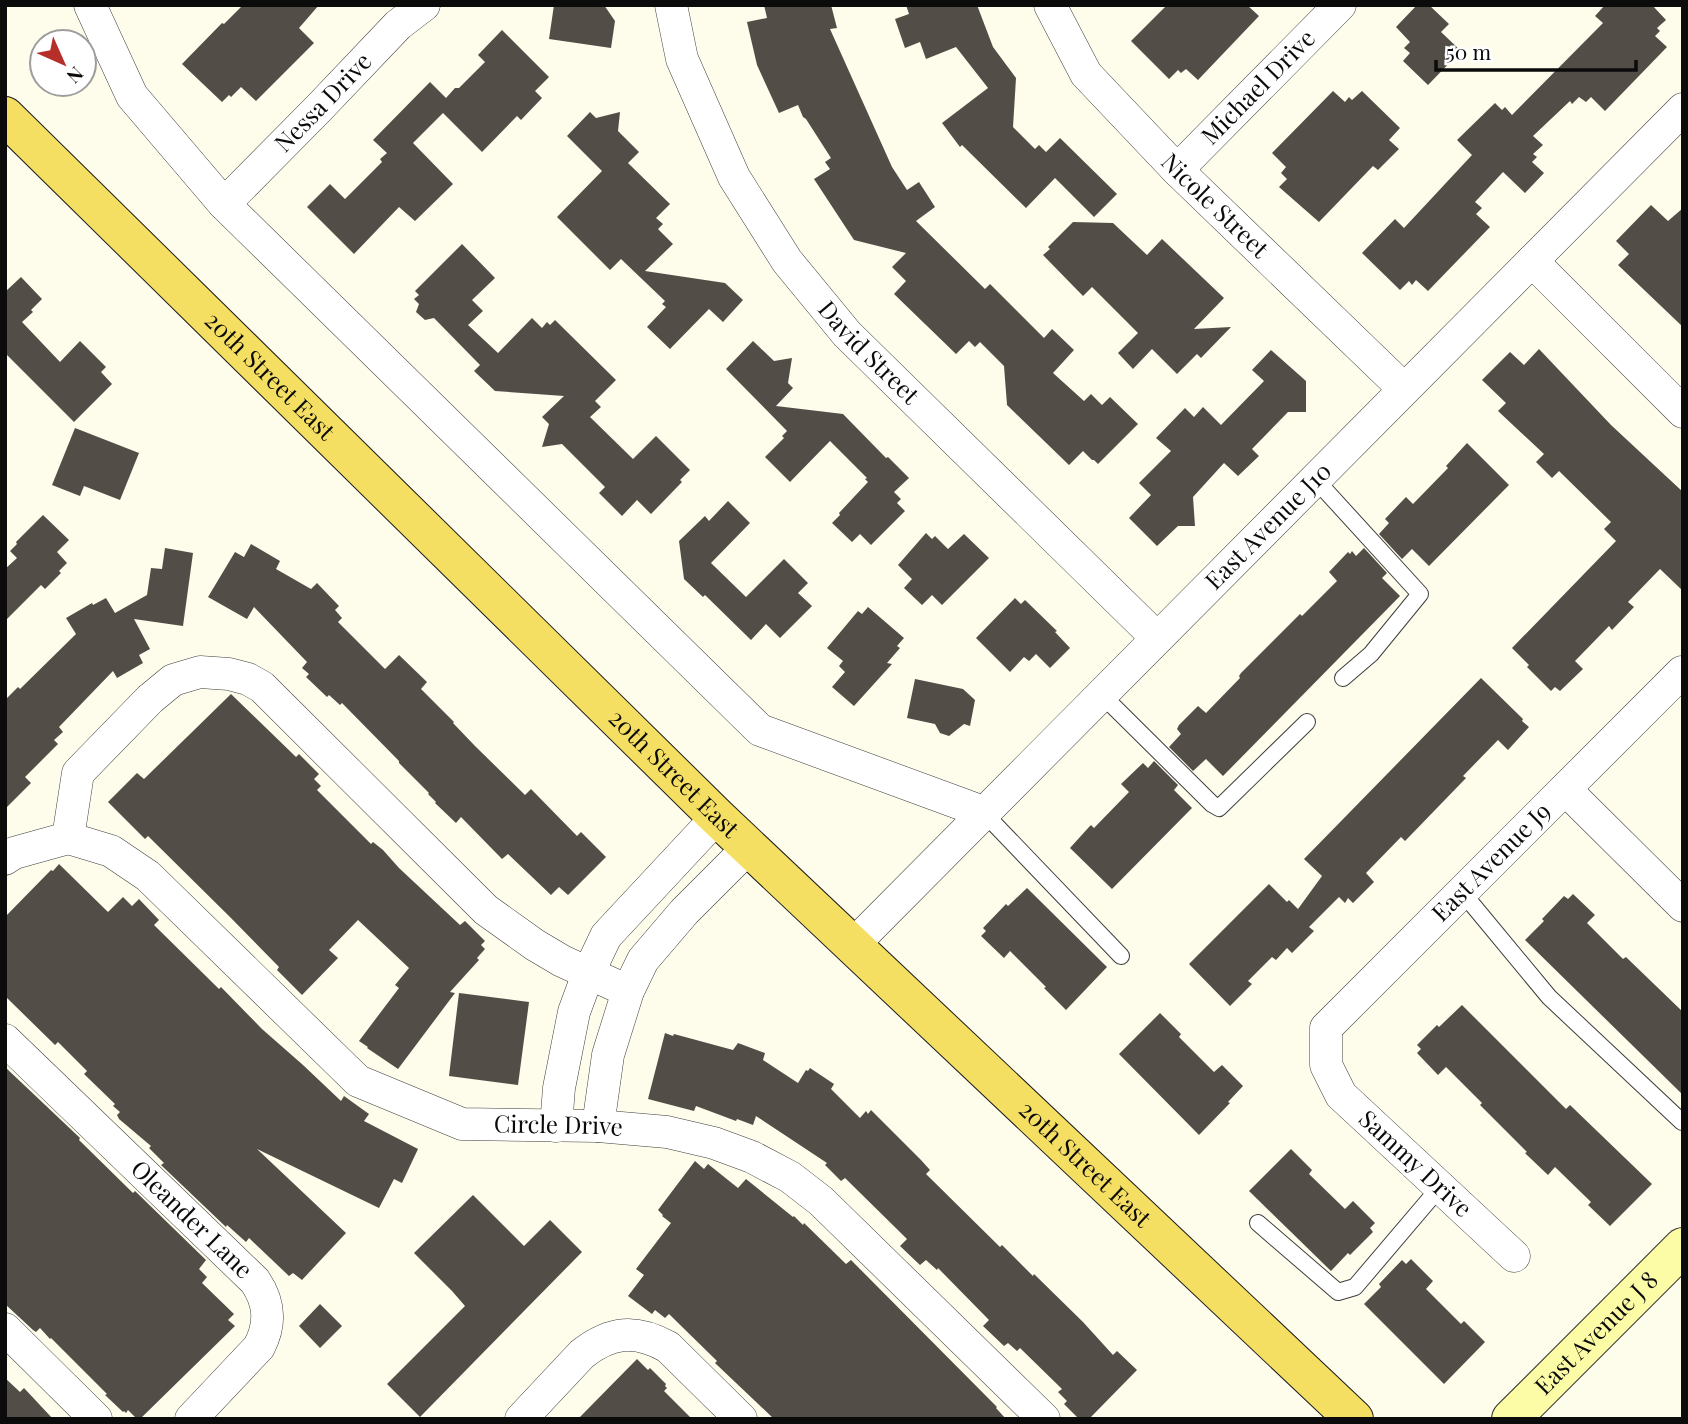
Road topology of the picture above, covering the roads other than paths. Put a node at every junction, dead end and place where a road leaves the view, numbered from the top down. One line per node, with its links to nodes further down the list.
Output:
1 (90, 5): 9 (street)
2 (424, 5): 9 (street, Nessa Drive)
3 (671, 5): 14 (street, David Street)
4 (1050, 5): 8 (street, Nicole Street)
5 (1340, 5): 8 (street, Michael Drive)
6 (1683, 109): 10 (street, East Avenue J10)
7 (5, 116): 21 (main road, 20th Street East)
8 (1177, 170): 11 (street, Nicole Street)
9 (224, 204): 20 (street)
10 (1532, 261): 11 (street, East Avenue J10); 12 (street)
11 (1404, 389): 13 (street, East Avenue J10)
12 (1683, 412)
13 (1315, 479): 14 (street, East Avenue J10); 16 (lane)
14 (1157, 638): 17 (street, East Avenue J10)
15 (1683, 672): 19 (street, East Avenue J9)
16 (1343, 678)
17 (1101, 694): 18 (lane); 20 (street, East Avenue J10)
18 (1307, 722)
19 (1565, 789): 25 (street, East Avenue J9); 26 (street)
20 (983, 812): 27 (street, East Avenue J10); 28 (lane)
21 (717, 817): 23 (main road, 20th Street East); 29 (street)
22 (68, 838): 24 (street); 29 (street); 34 (street, Circle Drive)
23 (749, 848): 27 (main road, 20th Street East); 30 (street)
24 (5, 859)
25 (1462, 892): 32 (street, East Avenue J9); 33 (lane)
26 (1683, 906)
27 (853, 944): 46 (main road, 20th Street East)
28 (1121, 956)
29 (588, 974): 30 (street); 34 (street)
30 (628, 991): 35 (street)
31 (5, 1040): 42 (street, Oleander Lane)
32 (1326, 1065): 36 (street, Sammy Drive)
33 (1682, 1122)
34 (556, 1126): 35 (street, Circle Drive)
35 (598, 1126): 45 (street, Circle Drive)
36 (1440, 1188): 37 (lane); 39 (street, Sammy Drive)
37 (1258, 1223)
38 (1683, 1247): 47 (street, East Avenue J 8)
39 (1514, 1256)
40 (5, 1329): 41 (street)
41 (96, 1419)
42 (191, 1419)
43 (521, 1419): 44 (street)
44 (741, 1419)
45 (1044, 1419)
46 (1353, 1419)
47 (1511, 1419)

